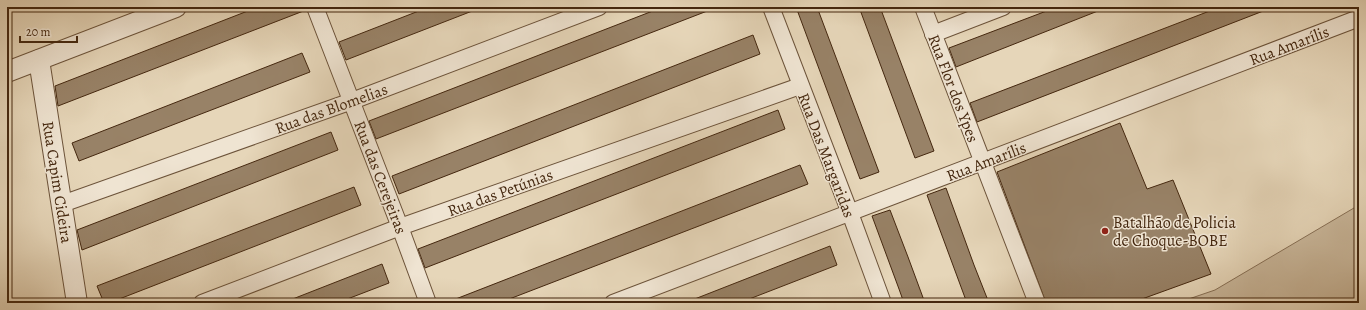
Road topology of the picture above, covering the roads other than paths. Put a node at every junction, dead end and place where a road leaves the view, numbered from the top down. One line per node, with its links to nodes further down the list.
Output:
1 (176, 7): 9 (street)
2 (315, 7): 12 (street, Rua das Cerejeiras)
3 (599, 7): 12 (street, Rua das Blomelias)
4 (770, 7): 11 (street, Rua Das Margaridas)
5 (923, 7): 8 (street, Rua Flor dos Ypes)
6 (1003, 7): 8 (street)
7 (1359, 18): 13 (street, Rua Amarílis)
8 (933, 34): 13 (street, Rua Flor dos Ypes)
9 (39, 60): 10 (street); 14 (street, Rua Capim Cideira)
10 (7, 72)
11 (800, 86): 15 (street, Rua Das Margaridas); 16 (street, Rua das Petúnias)
12 (352, 101): 14 (street, Rua das Blomelias); 16 (street, Rua das Cerejeiras)
13 (983, 162): 15 (street, Rua Amarílis); 22 (street, Rua Flor dos Ypes)
14 (62, 204): 17 (street, Rua Capim Cideira)
15 (850, 213): 20 (street, Rua Amarílis); 21 (street, Rua Das Margaridas)
16 (400, 228): 18 (street, Rua das Petúnias); 19 (street, Rua das Cerejeiras)
17 (77, 303)
18 (202, 303)
19 (428, 303)
20 (613, 303)
21 (883, 303)
22 (1037, 303)

